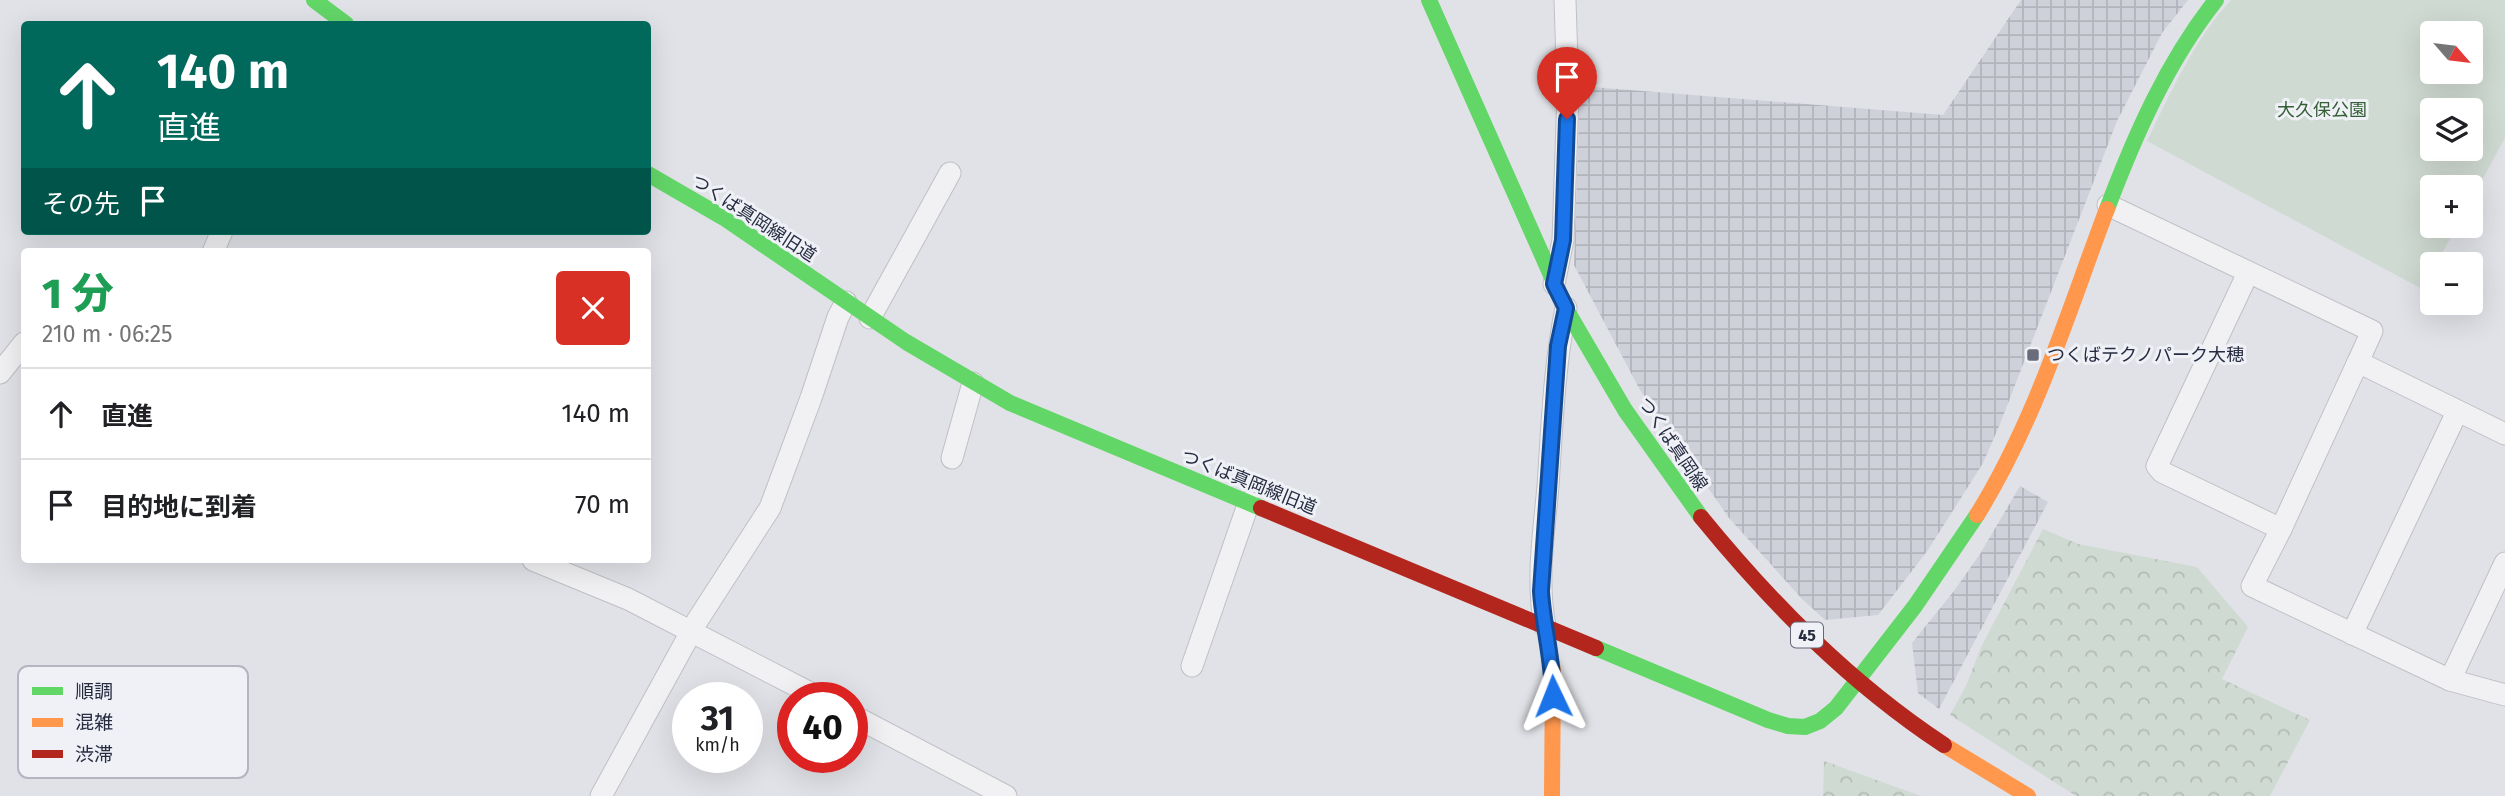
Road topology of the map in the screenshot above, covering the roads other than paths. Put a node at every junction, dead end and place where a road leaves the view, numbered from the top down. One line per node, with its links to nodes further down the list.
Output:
1 (314, 0): 5 (street)
2 (1429, 0): 10 (street, つくば真岡線 / 45)
3 (1565, 0): 10 (street)
4 (2216, 0): 8 (street, つくば真岡線旧道)
5 (335, 21)
6 (950, 173): 13 (street)
7 (651, 176): 11 (street, つくば真岡線旧道)
8 (2108, 205): 9 (street); 30 (street, つくば真岡線旧道)
9 (2248, 273): 15 (street); 22 (street)
10 (1554, 284): 12 (street, つくば真岡線 / 45)
11 (846, 302): 13 (street, つくば真岡線旧道); 26 (street)
12 (1566, 308): 25 (street); 30 (street, つくば真岡線 / 45)
13 (870, 318): 17 (street, つくば真岡線旧道)
14 (21, 348): 16 (street)
15 (2358, 362): 18 (street); 22 (street)
16 (0, 373)
17 (973, 383): 20 (street); 21 (street, つくば真岡線旧道)
18 (2457, 411): 19 (street); 27 (street)
19 (2505, 433)
20 (952, 458)
21 (1249, 502): 25 (street, つくば真岡線旧道); 28 (street)
22 (2281, 528): 27 (street)
23 (540, 563): 26 (street)
24 (2505, 563): 29 (street)
25 (1545, 626): 30 (street, つくば真岡線旧道); 36 (street)
26 (691, 631): 31 (street); 34 (street)
27 (2351, 634): 29 (street)
28 (1192, 666)
29 (2450, 680): 32 (street)
30 (1857, 681): 37 (street, つくば真岡線 / 45)
31 (789, 682)
32 (2505, 695)
33 (868, 723): 35 (street)
34 (601, 796)
35 (1006, 796)
36 (1552, 796)
37 (2028, 796)

